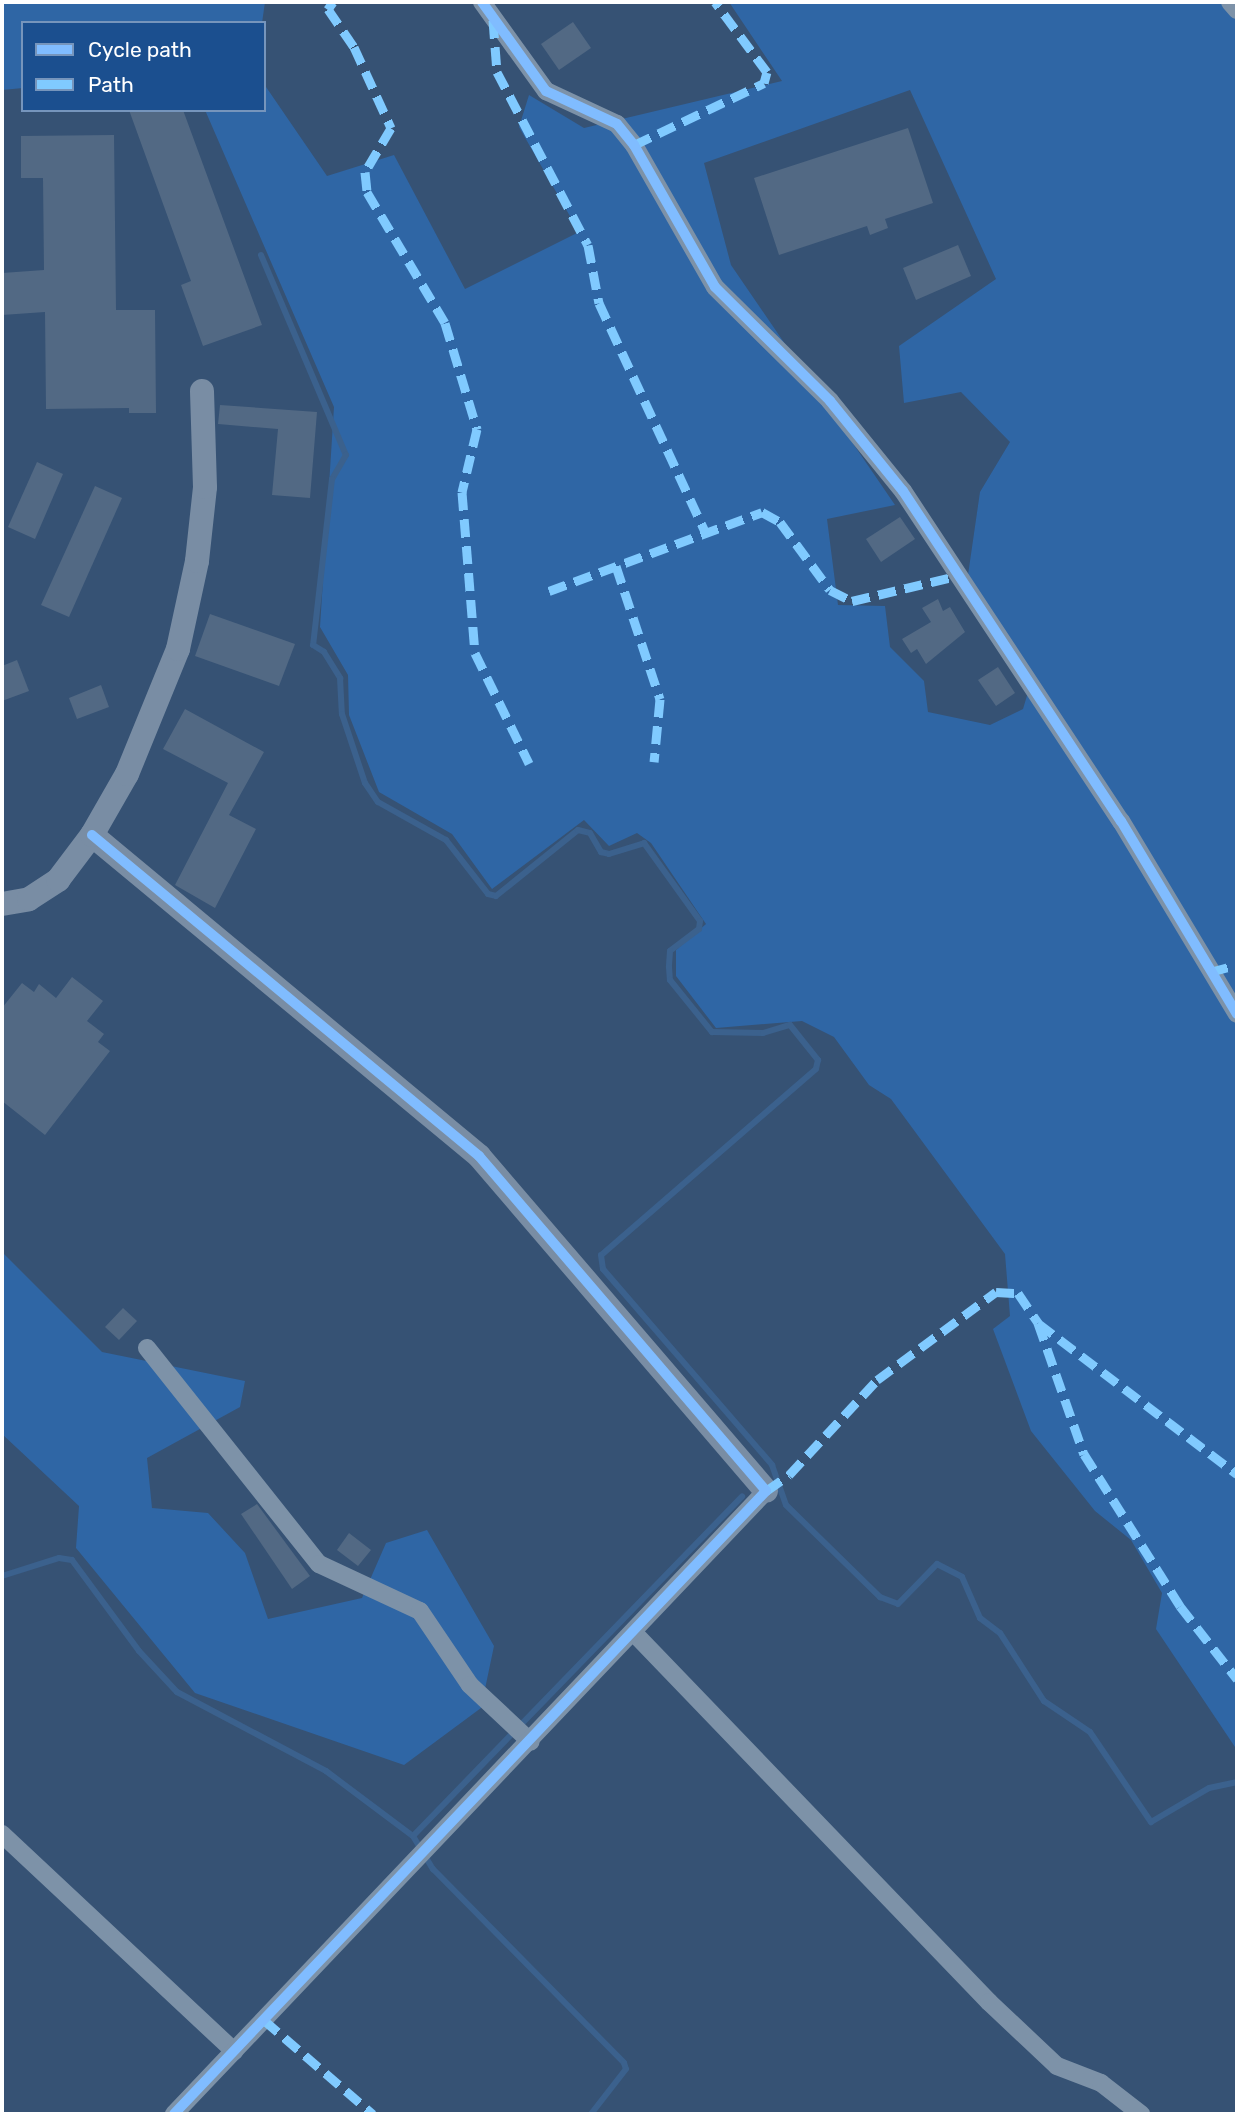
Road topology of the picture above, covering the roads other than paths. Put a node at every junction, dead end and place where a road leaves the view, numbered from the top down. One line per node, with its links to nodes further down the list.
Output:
1 (482, 2): 7 (street)
2 (1230, 2): 3 (street)
3 (1237, 10)
4 (202, 391): 5 (street)
5 (92, 835): 6 (street); 9 (street)
6 (2, 904)
7 (1237, 1014)
8 (147, 1348): 11 (street)
9 (766, 1491): 10 (street)
10 (635, 1633): 11 (street); 15 (street)
11 (531, 1742): 13 (street)
12 (2, 1834): 13 (street)
13 (234, 2051): 14 (street)
14 (174, 2114)
15 (1141, 2114)

